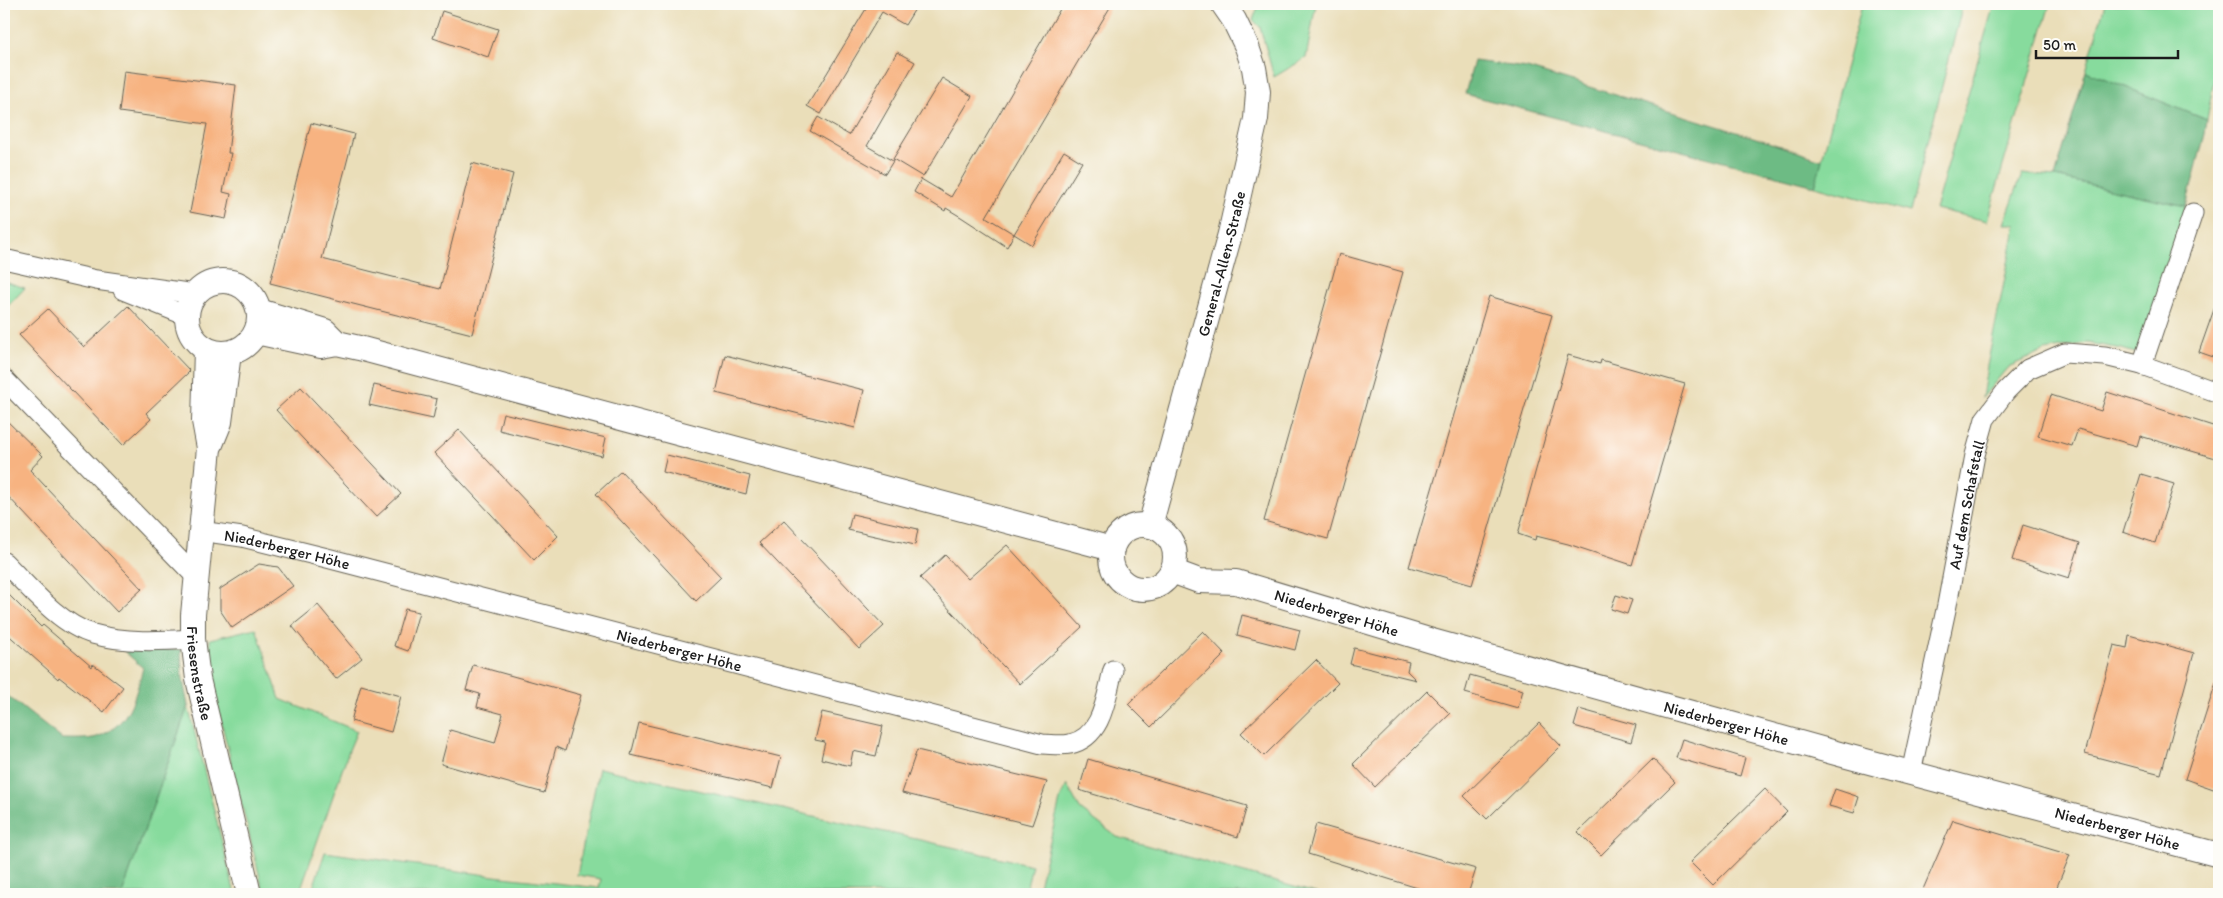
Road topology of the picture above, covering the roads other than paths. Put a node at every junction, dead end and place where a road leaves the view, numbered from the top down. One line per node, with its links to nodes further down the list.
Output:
1 (1223, 4): 14 (street, General-Allen-Straße)
2 (2192, 213): 10 (street)
3 (4, 259): 4 (street)
4 (96, 280): 5 (street); 6 (street)
5 (195, 294): 6 (street); 7 (street)
6 (186, 316): 8 (street)
7 (258, 322): 9 (street); 16 (street)
8 (206, 349): 9 (street); 13 (street, Friesenstraße)
9 (229, 353): 13 (street, Friesenstraße)
10 (2142, 365): 12 (street, Auf dem Schafstall); 22 (street, Auf dem Schafstall)
11 (4, 379): 19 (street)
12 (2219, 393)
13 (209, 448): 15 (street, Friesenstraße)
14 (1150, 526): 16 (street); 18 (street)
15 (200, 530): 19 (street, Friesenstraße); 21 (street, Niederberger Höhe)
16 (1112, 549): 18 (street)
17 (4, 562): 20 (street)
18 (1173, 563): 22 (street, Niederberger Höhe)
19 (196, 577): 20 (street, Friesenstraße)
20 (193, 639): 24 (street, Friesenstraße)
21 (1113, 670)
22 (1911, 773): 23 (street, Niederberger Höhe)
23 (2219, 855)
24 (249, 894)

